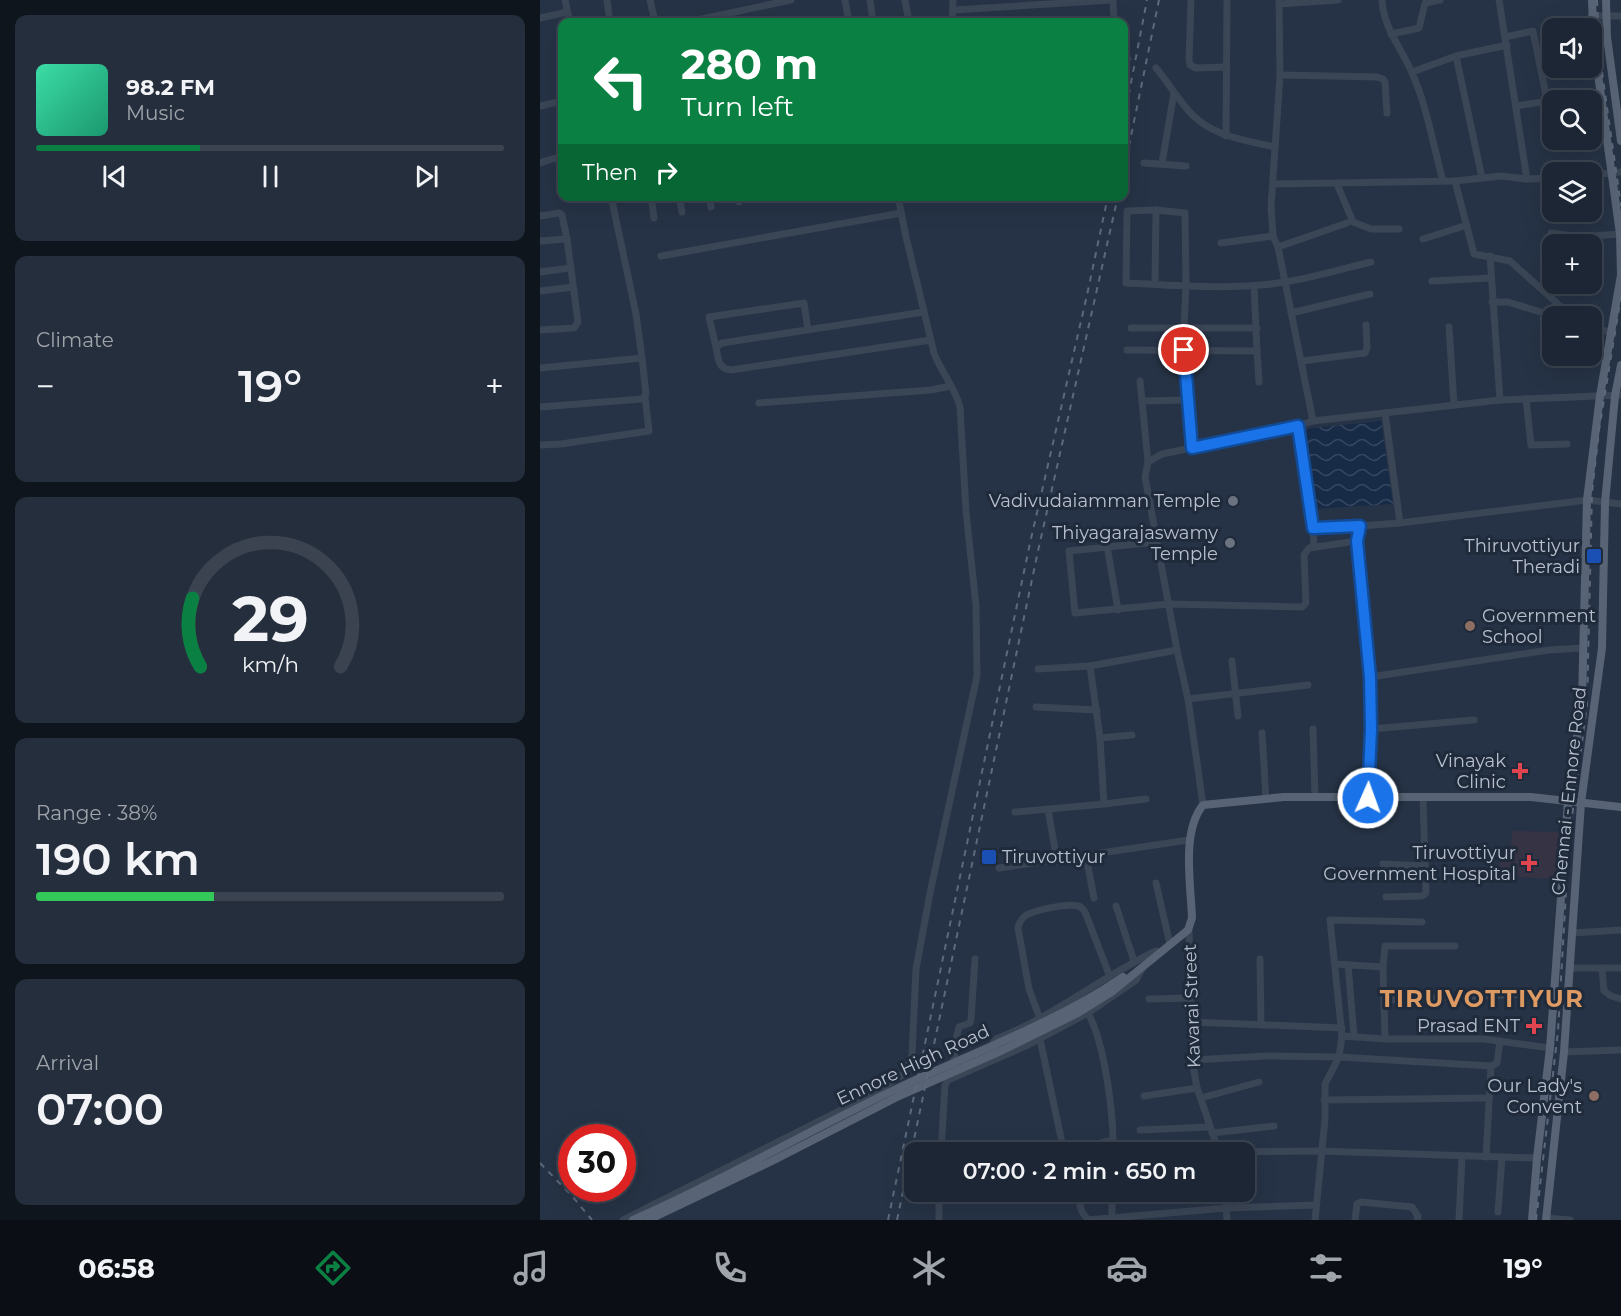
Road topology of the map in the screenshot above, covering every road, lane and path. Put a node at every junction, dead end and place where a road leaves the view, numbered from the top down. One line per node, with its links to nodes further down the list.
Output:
1 (565, 0): 20 (street)
2 (606, 0): 26 (street)
3 (650, 0): 27 (street)
4 (790, 0): 28 (street)
5 (845, 0): 29 (street)
6 (870, 0): 30 (street)
7 (905, 0): 31 (street)
8 (953, 0): 19 (street)
9 (1113, 0): 19 (street); 33 (street)
10 (1191, 0): 37 (street)
11 (1227, 0): 37 (street)
12 (1338, 0): 18 (street)
13 (1382, 0): 34 (street)
14 (1440, 0): 34 (street)
15 (1499, 0): 35 (street)
16 (1592, 0): 21 (main road, Chennai - Ennore Road)
17 (1606, 0): 22 (main road)
18 (1279, 2): 40 (street)
19 (953, 10): 32 (street)
20 (567, 12): 24 (street); 25 (street)
21 (1591, 16): 22 (street); 42 (main road, Chennai - Ennore Road)
22 (1605, 16): 23 (street); 51 (main road)
23 (1621, 16)
24 (540, 18)
25 (569, 18)
26 (609, 18)
27 (654, 18)
28 (707, 18)
29 (848, 18)
30 (872, 18)
31 (908, 18)
32 (952, 18)
33 (1114, 18)
34 (1391, 34): 39 (street)
35 (1506, 41): 36 (street); 41 (street); 48 (street)
36 (1456, 56): 39 (street); 59 (street)
37 (1227, 67): 50 (street)
38 (1156, 68): 43 (street)
39 (1412, 72): 62 (street)
40 (1280, 75): 49 (street); 52 (street)
41 (1545, 90)
42 (1600, 90)
43 (1174, 93): 50 (street); 55 (street)
44 (1542, 101): 48 (street)
45 (558, 102): 47 (street)
46 (1602, 103): 58 (main road, Chennai - Ennore Road)
47 (540, 106)
48 (1516, 106): 60 (street)
49 (1387, 113)
50 (1226, 136): 52 (street)
51 (1621, 141)
52 (1275, 147): 64 (street)
53 (558, 157): 54 (street)
54 (540, 163)
55 (1162, 163): 56 (street); 57 (street)
56 (1144, 164)
57 (1186, 166)
58 (1616, 172): 81 (main road, Chennai - Ennore Road)
59 (1482, 178): 60 (street); 63 (street)
60 (1527, 178): 61 (street)
61 (1542, 178)
62 (1443, 181): 63 (street); 65 (street)
63 (1455, 181): 78 (street)
64 (1274, 184): 65 (street); 82 (street)
65 (1337, 184): 79 (street)
66 (613, 201): 121 (street)
67 (652, 201): 76 (street)
68 (681, 201): 73 (street)
69 (710, 201): 71 (street)
70 (899, 201): 74 (street)
71 (711, 207)
72 (1156, 210): 96 (street); 96 (street); 97 (street)
73 (682, 212)
74 (901, 213): 88 (street); 104 (street)
75 (540, 216): 83 (street)
76 (654, 218)
77 (1347, 223): 87 (street)
78 (1467, 225): 84 (street); 89 (street)
79 (1399, 229)
80 (1551, 233): 81 (street)
81 (1620, 234): 115 (main road, Chennai - Ennore Road)
82 (1273, 236): 86 (street); 87 (street)
83 (567, 239): 85 (street); 91 (street)
84 (1423, 239)
85 (540, 241)
86 (1221, 243)
87 (1278, 247): 95 (street)
88 (661, 256)
89 (1490, 256): 93 (street); 103 (street)
90 (1371, 262): 95 (street)
91 (570, 268): 92 (street); 99 (street)
92 (540, 272)
93 (1491, 278): 94 (street); 102 (street)
94 (1432, 281)
95 (1285, 282): 98 (street); 106 (street)
96 (1155, 284): 97 (street)
97 (1186, 285): 98 (street); 108 (street)
98 (1254, 286): 111 (street)
99 (573, 287): 100 (street); 112 (street)
100 (540, 291)
101 (1370, 294): 106 (street)
102 (1492, 302): 105 (street); 133 (street)
103 (1560, 306)
104 (924, 312): 113 (street); 116 (street)
105 (1542, 312)
106 (1291, 314): 122 (street)
107 (1366, 325): 122 (street)
108 (1185, 327): 110 (street); 111 (street); 119 (street)
109 (1449, 327): 136 (street)
110 (1131, 328)
111 (1257, 328): 120 (street)
112 (540, 330)
113 (808, 330): 117 (street); 117 (street)
114 (1602, 330): 115 (street)
115 (1611, 333): 128 (main road, Chennai - Ennore Road)
116 (931, 340): 117 (street); 127 (street)
117 (716, 347)
118 (1127, 350): 119 (street)
119 (1184, 350): 120 (street); 132 (street)
120 (1257, 351): 126 (street)
121 (642, 358): 124 (street); 130 (street)
122 (1302, 361): 139 (street)
123 (1621, 365): 129 (main road, Chennai - Ennore Road)
124 (540, 368)
125 (1140, 381): 134 (street)
126 (1258, 382)
127 (951, 386): 135 (street); 268 (street)
128 (1600, 396): 129 (street); 131 (street); 145 (main road, Chennai - Ennore Road)
129 (1618, 396): 146 (main road, Chennai - Ennore Road)
130 (645, 397): 137 (street); 142 (street)
131 (1526, 399): 133 (street); 141 (street)
132 (1187, 400): 134 (street); 143 (street)
133 (1500, 400): 136 (street)
134 (1142, 401): 144 (street)
135 (759, 403)
136 (1454, 405): 138 (street)
137 (540, 406)
138 (1385, 413): 139 (street); 148 (street)
139 (1313, 421): 140 (street)
140 (1298, 426): 143 (street); 150 (street)
141 (1567, 444)
142 (540, 445)
143 (1192, 448): 144 (street)
144 (1148, 462): 152 (street)
145 (1587, 500): 146 (street); 148 (street); 157 (main road, Chennai - Ennore Road)
146 (1605, 503): 147 (street); 181 (main road, Chennai - Ennore Road)
147 (1621, 504)
148 (1400, 523): 149 (street)
149 (1360, 526): 150 (street); 151 (street)
150 (1313, 528): 154 (street)
151 (1357, 541): 154 (street); 162 (street)
152 (1156, 542): 153 (street); 155 (street)
153 (1107, 546): 156 (street); 156 (street)
154 (1314, 547): 155 (street)
155 (1169, 604): 156 (street); 158 (street)
156 (1118, 610)
157 (1583, 648): 162 (street); 180 (main road, Chennai - Ennore Road)
158 (1177, 650): 160 (street); 165 (street)
159 (1232, 661): 164 (street)
160 (1090, 666): 161 (street); 167 (street)
161 (1038, 669)
162 (1370, 677): 171 (street)
163 (1308, 685): 164 (street)
164 (1236, 693): 165 (street); 168 (street)
165 (1188, 699): 183 (street)
166 (1036, 707): 167 (street)
167 (1097, 710): 174 (street)
168 (1238, 716)
169 (1474, 720): 171 (street)
170 (1313, 729): 175 (street)
171 (1371, 729): 177 (street)
172 (1262, 733): 179 (street)
173 (1132, 735): 174 (street)
174 (1100, 738): 182 (street)
175 (1316, 797): 177 (main road); 179 (main road)
176 (1423, 797): 177 (main road); 180 (main road); 191 (street)
177 (1368, 798)
178 (1146, 799): 182 (street)
179 (1266, 799): 183 (main road)
180 (1568, 801): 181 (main road); 229 (main road, Chennai - Ennore Road)
181 (1581, 803): 184 (main road); 200 (main road, Chennai - Ennore Road)
182 (1104, 804): 185 (street)
183 (1203, 805): 187 (main road)
184 (1621, 807)
185 (1048, 809): 186 (street); 189 (street)
186 (1015, 812)
187 (1189, 840): 188 (street); 198 (main road)
188 (1086, 856): 189 (street); 195 (street)
189 (1058, 861): 192 (street)
190 (1383, 864): 191 (street)
191 (1425, 866): 194 (street)
192 (999, 868)
193 (1156, 883): 201 (street)
194 (1386, 897)
195 (1094, 898)
196 (1116, 906): 206 (street)
197 (1422, 922): 207 (street)
198 (1189, 923): 201 (main road, Ennore High Road); 213 (main road, Ennore High Road); 216 (street, Kavarai Street)
199 (1621, 930): 200 (street)
200 (1573, 933): 210 (main road, Chennai - Ennore Road)
201 (1168, 940): 203 (main road, Ennore High Road)
202 (1455, 946): 209 (street)
203 (1156, 951): 206 (street); 214 (main road, Ennore High Road)
204 (1260, 959): 223 (street)
205 (975, 960): 236 (street)
206 (1134, 961): 214 (street)
207 (1335, 964): 208 (street); 224 (street)
208 (1348, 965): 209 (street); 225 (street)
209 (1383, 967): 219 (street)
210 (1571, 968): 211 (street); 231 (main road, Chennai - Ennore Road)
211 (1602, 968): 212 (street); 218 (street)
212 (1621, 968)
213 (1142, 969): 214 (main road, Ennore High Road); 220 (street)
214 (1111, 984): 221 (street); 221 (street); 266 (main road, Ennore High Road)
215 (1533, 994): 219 (street)
216 (1192, 998): 217 (street); 222 (street, Kavarai Street)
217 (1149, 999)
218 (1621, 999)
219 (1384, 1000): 226 (street)
220 (1088, 1013): 227 (street); 246 (street)
221 (1040, 1019): 232 (street)
222 (1192, 1022): 223 (street); 234 (street, Kavarai Street)
223 (1261, 1025): 224 (street)
224 (1342, 1032): 225 (street); 233 (street)
225 (1354, 1035): 226 (street)
226 (1385, 1039): 228 (street)
227 (1040, 1040): 232 (street); 248 (street)
228 (1500, 1041): 229 (street); 235 (street)
229 (1550, 1048): 256 (main road, Chennai - Ennore Road)
230 (1621, 1050): 231 (street)
231 (1564, 1052): 267 (main road, Chennai - Ennore Road)
232 (998, 1057): 236 (street)
233 (1339, 1057): 234 (street); 235 (street); 242 (street)
234 (1192, 1060): 238 (street, Kavarai Street)
235 (1491, 1066): 241 (street)
236 (953, 1077): 247 (street)
237 (1259, 1082): 240 (street)
238 (1197, 1088): 239 (street); 240 (street, Kavarai Street)
239 (1144, 1096)
240 (1201, 1098): 245 (street, Kavarai Street)
241 (1489, 1098): 242 (street); 254 (street)
242 (1324, 1100): 251 (street)
243 (1274, 1126): 245 (street)
244 (1140, 1130): 245 (street)
245 (1211, 1130): 250 (street, Kavarai Street)
246 (1113, 1140): 249 (street)
247 (942, 1142)
248 (1062, 1142)
249 (1105, 1142)
250 (1215, 1142)
251 (1320, 1151): 252 (street); 253 (street); 261 (street)
252 (1255, 1152)
253 (1462, 1156): 254 (street); 275 (street)
254 (1486, 1157): 255 (street)
255 (1502, 1157): 256 (street); 263 (street)
256 (1537, 1158): 276 (main road, Chennai - Ennore Road)
257 (939, 1202): 269 (street)
258 (1079, 1202): 270 (street)
259 (1112, 1202): 265 (street)
260 (1226, 1202): 262 (street)
261 (1316, 1205): 262 (street); 272 (street)
262 (1226, 1208): 264 (street); 271 (street)
263 (1498, 1212)
264 (1161, 1217): 265 (street)
265 (1112, 1218): 270 (street)
266 (640, 1219)
267 (1546, 1219): 277 (street)
268 (623, 1220)
269 (939, 1220)
270 (1088, 1220)
271 (1227, 1220)
272 (1315, 1220)
273 (1355, 1220): 274 (street)
274 (1417, 1220)
275 (1459, 1220)
276 (1532, 1220)
277 (1570, 1220)

